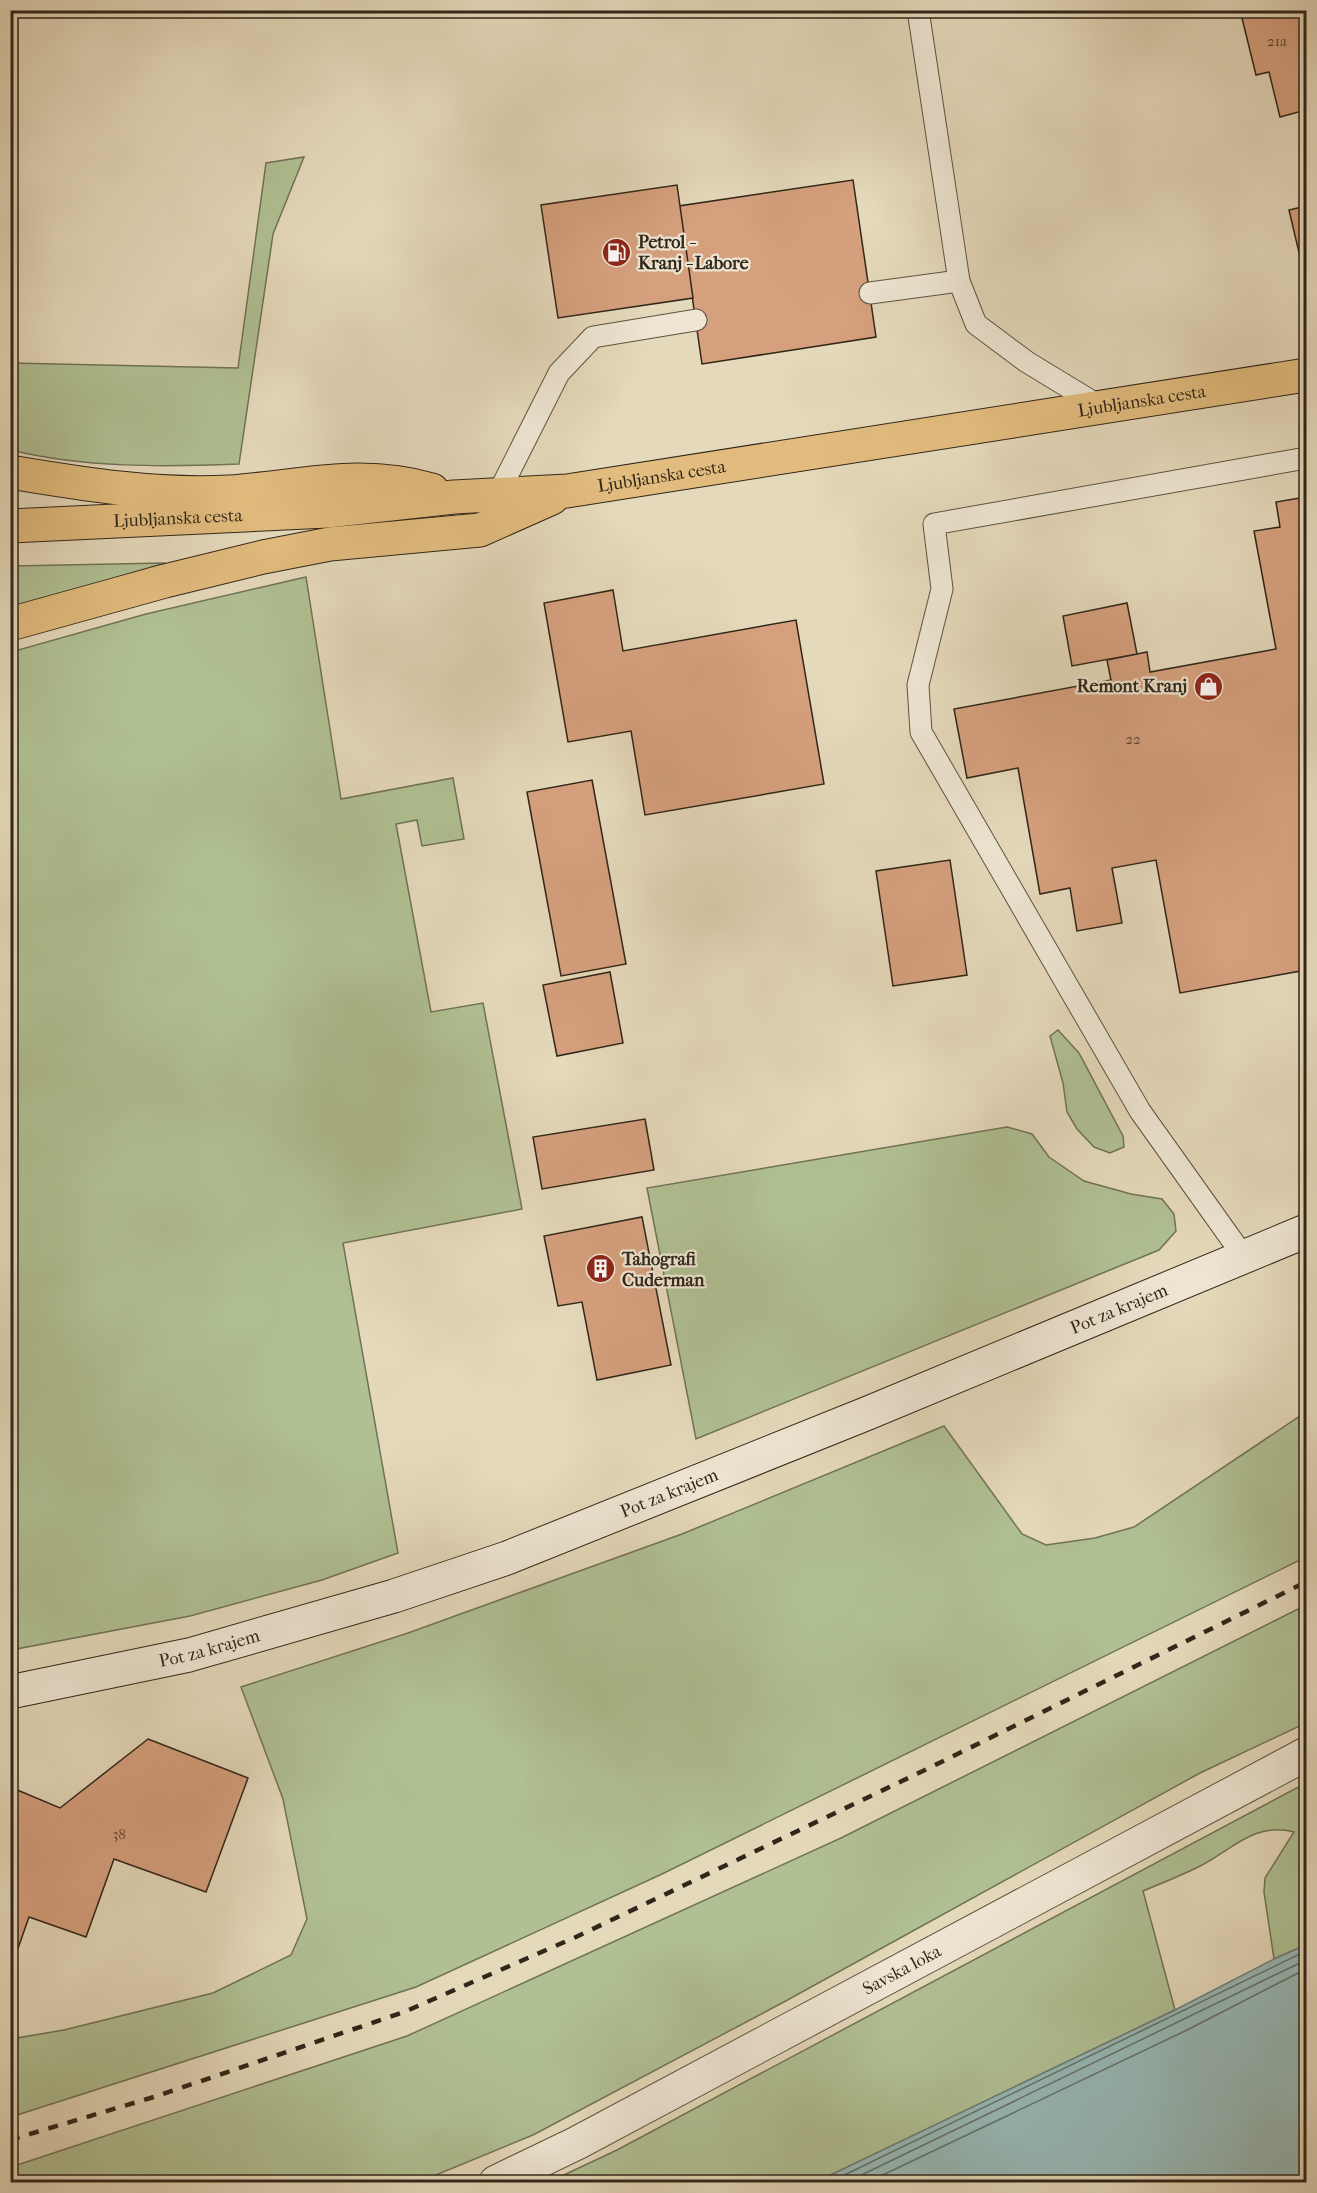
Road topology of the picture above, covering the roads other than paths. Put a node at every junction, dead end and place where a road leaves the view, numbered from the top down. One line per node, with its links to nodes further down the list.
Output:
1 (918, 10): 2 (lane)
2 (959, 281): 3 (lane); 6 (lane)
3 (870, 293)
4 (696, 320): 10 (lane)
5 (1306, 375): 6 (main road, Ljubljanska cesta)
6 (1101, 407): 9 (main road, Ljubljanska cesta)
7 (1306, 458): 15 (lane)
8 (10, 472): 11 (main road)
9 (567, 491): 10 (main road, Ljubljanska cesta); 13 (main road)
10 (498, 494): 11 (main road, Ljubljanska cesta)
11 (454, 497): 12 (main road, Ljubljanska cesta)
12 (10, 526)
13 (10, 624)
14 (1306, 1231): 15 (street, Pot za krajem)
15 (1244, 1257): 16 (street, Pot za krajem)
16 (10, 1692)
17 (1306, 1755): 18 (street, Savska loka)
18 (495, 2182)

